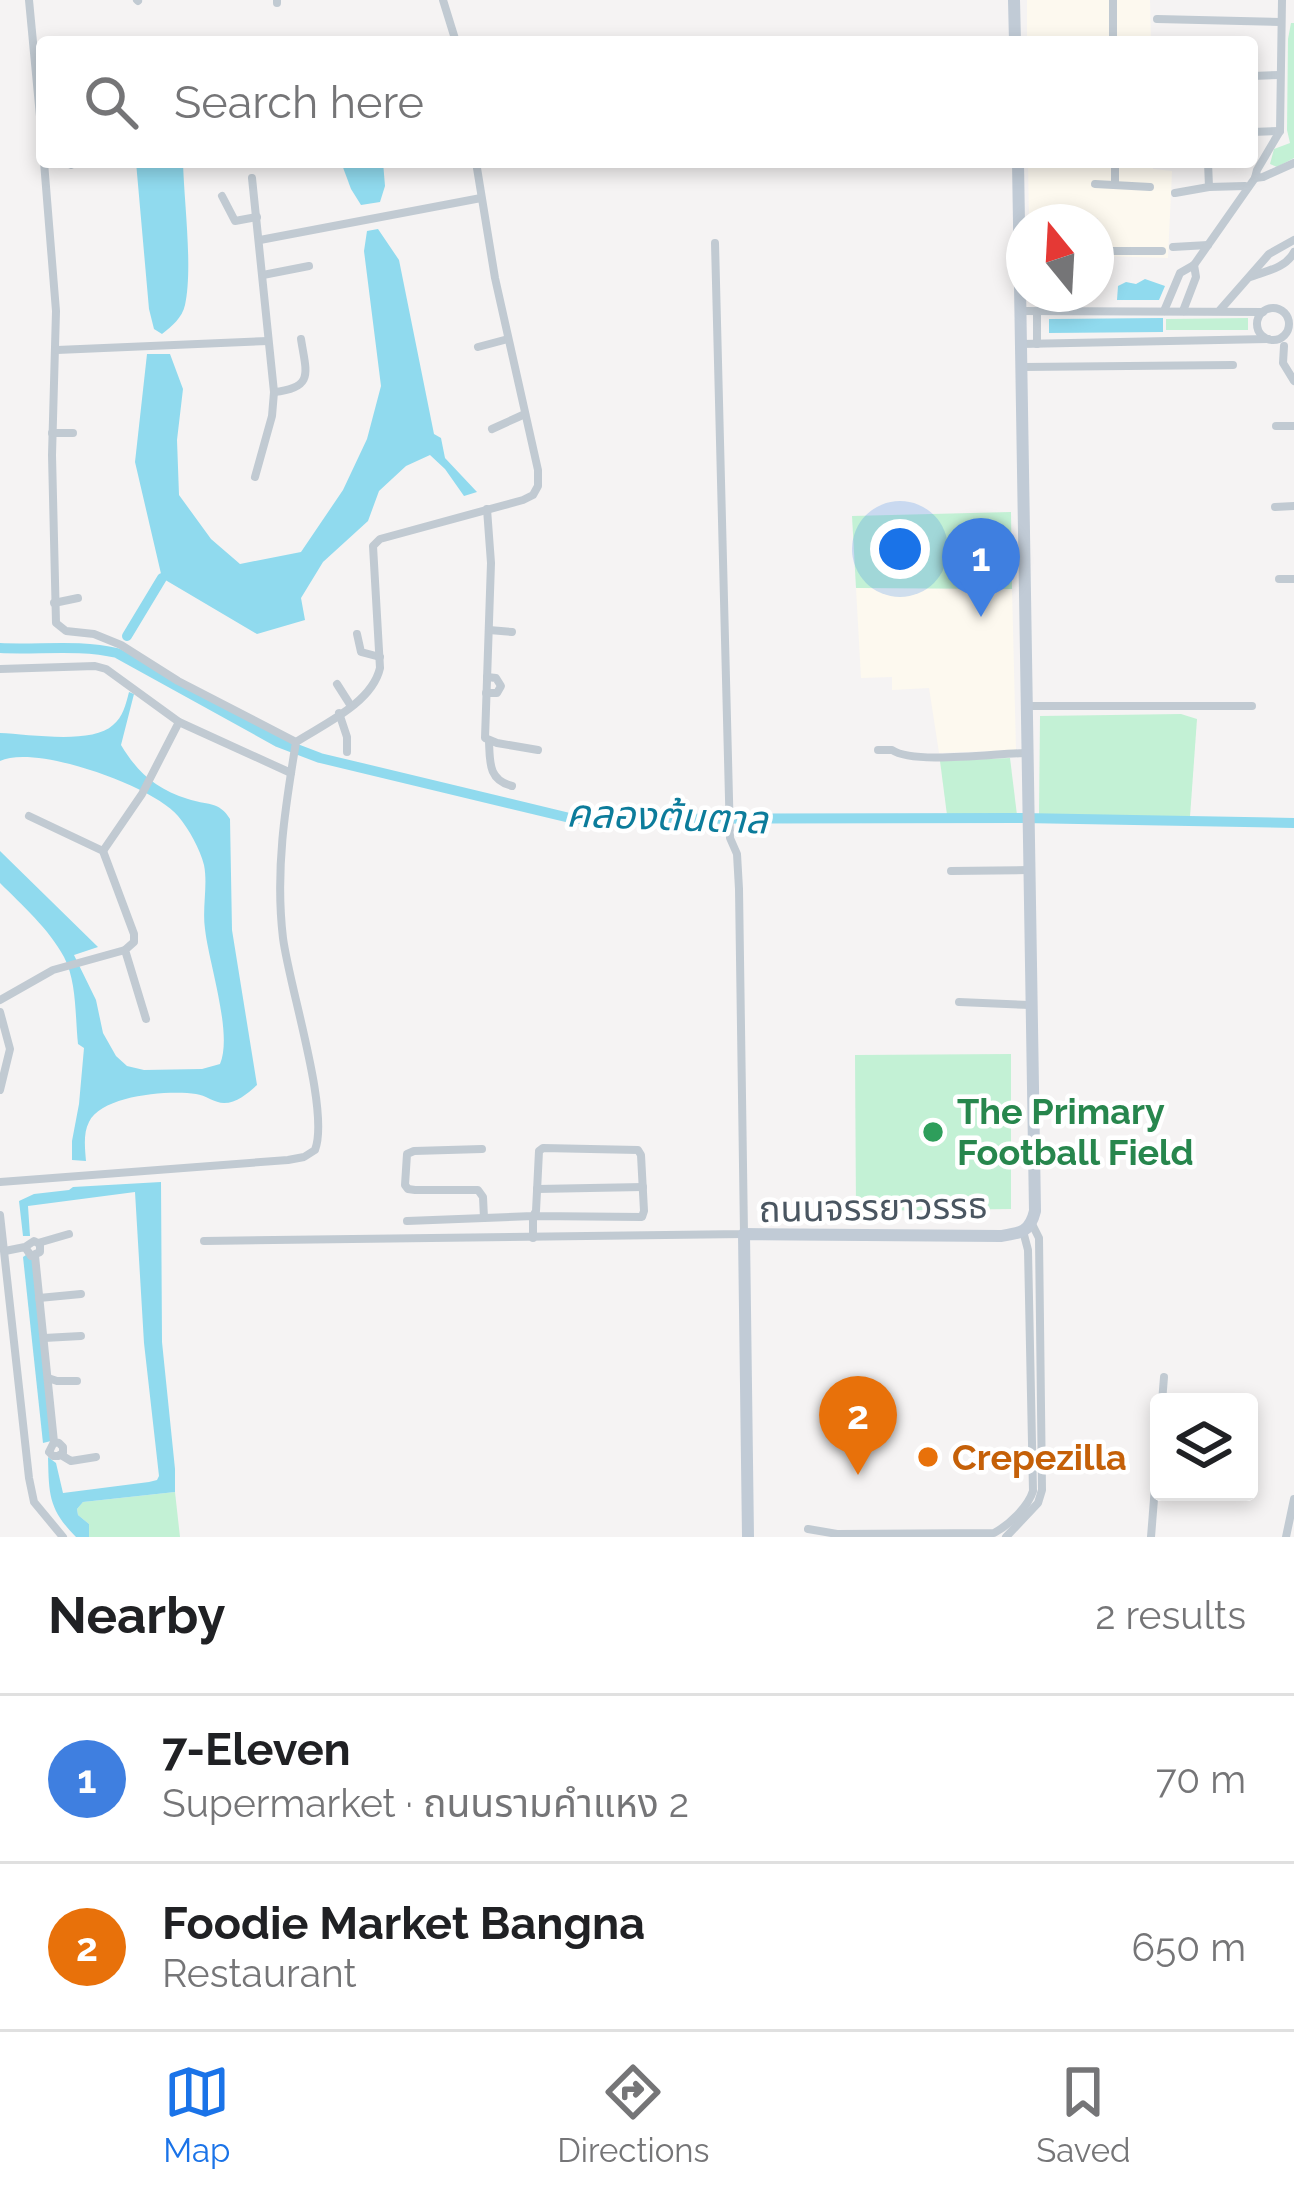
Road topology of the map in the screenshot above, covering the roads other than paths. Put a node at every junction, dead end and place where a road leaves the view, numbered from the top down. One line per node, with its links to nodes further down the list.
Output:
1 (29, 0): 11 (street)
2 (443, 0): 8 (street)
3 (1014, 0): 9 (main road)
4 (1113, 0): 10 (street)
5 (1282, 0): 7 (street)
6 (1157, 19): 7 (street)
7 (1280, 22): 12 (street)
8 (454, 36)
9 (1015, 36)
10 (1113, 36)
11 (36, 63)
12 (1280, 75): 13 (street); 14 (street)
13 (1258, 76)
14 (1280, 131): 15 (street); 23 (street)
15 (1258, 132)
16 (1294, 163): 23 (street)
17 (45, 168): 61 (street)
18 (477, 168): 31 (street)
19 (1018, 168): 32 (main road, ถนนจรรยาวรรธ)
20 (1115, 168): 25 (street)
21 (1208, 168): 28 (street)
22 (252, 178): 33 (street)
23 (1255, 178): 26 (street)
24 (1095, 184): 25 (street)
25 (1115, 184): 27 (street)
26 (1247, 186): 28 (street); 37 (street)
27 (1150, 187)
28 (1209, 187): 29 (street)
29 (1175, 194)
30 (222, 196): 33 (street)
31 (481, 198): 34 (street); 54 (street)
32 (1020, 204)
33 (257, 218): 34 (street)
34 (260, 240): 44 (street)
35 (1294, 240): 45 (street)
36 (715, 243): 121 (street)
37 (1209, 245): 38 (street); 42 (street)
38 (1173, 247)
39 (1114, 250): 40 (street)
40 (1162, 251)
41 (1294, 252): 45 (street)
42 (1194, 265): 47 (street); 48 (street)
43 (309, 266): 44 (street)
44 (263, 275): 56 (street)
45 (1249, 277): 51 (street)
46 (1114, 311): 47 (street)
47 (1165, 311): 48 (street)
48 (1183, 311): 51 (street)
49 (1020, 312): 58 (main road, ถนนจรรยาวรรธ)
50 (1037, 312): 59 (street)
51 (1220, 312): 52 (street)
52 (1263, 312): 53 (street); 57 (street)
53 (1291, 322): 57 (street)
54 (508, 339): 60 (street); 67 (street)
55 (301, 340): 66 (street)
56 (268, 341): 61 (street); 66 (street)
57 (1277, 342): 59 (street); 62 (street); 65 (street)
58 (1021, 344): 59 (street); 64 (main road, ถนนจรรยาวรรธ)
59 (1037, 344)
60 (478, 347)
61 (57, 350): 71 (street)
62 (1294, 352)
63 (1233, 365): 64 (street)
64 (1021, 367): 88 (main road, ถนนจรรยาวรรธ)
65 (1294, 382)
66 (274, 392): 73 (street)
67 (525, 414): 70 (street); 76 (street)
68 (1276, 426): 69 (street)
69 (1294, 426)
70 (492, 429)
71 (52, 433): 72 (street); 80 (street)
72 (73, 434)
73 (255, 477)
74 (1294, 506): 75 (street)
75 (1275, 507)
76 (487, 509): 81 (street); 84 (street)
77 (1279, 579): 78 (street)
78 (1294, 579)
79 (78, 598): 80 (street)
80 (54, 603): 93 (street)
81 (489, 630): 82 (street); 92 (street)
82 (512, 632)
83 (357, 634): 84 (street)
84 (380, 657): 87 (street)
85 (0, 669): 91 (street)
86 (337, 684): 87 (street)
87 (351, 706): 90 (street)
88 (1027, 706): 89 (street); 97 (main road, ถนนจรรยาวรรธ)
89 (1252, 706)
90 (339, 713): 93 (street); 96 (street)
91 (179, 722): 98 (street); 101 (street)
92 (489, 741): 94 (street); 99 (street)
93 (296, 745): 98 (street)
94 (538, 750)
95 (878, 751): 97 (street)
96 (347, 752)
97 (1028, 753): 103 (main road, ถนนจรรยาวรรธ)
98 (291, 769): 112 (street)
99 (512, 786)
100 (29, 816): 101 (street)
101 (103, 851): 104 (street)
102 (952, 871): 103 (street)
103 (1028, 871): 107 (main road, ถนนจรรยาวรรธ)
104 (125, 950): 105 (street); 109 (street)
105 (0, 1000)
106 (959, 1002): 107 (street)
107 (1030, 1004): 119 (main road, ถนนจรรยาวรรธ)
108 (0, 1012): 110 (street)
109 (146, 1019)
110 (0, 1090)
111 (482, 1149): 117 (street)
112 (0, 1182)
113 (643, 1186): 114 (street); 114 (street); 115 (street)
114 (537, 1189): 115 (street)
115 (536, 1214): 117 (street); 122 (street)
116 (0, 1215): 126 (street)
117 (484, 1218): 118 (street)
118 (407, 1221)
119 (1027, 1228): 121 (main road, ถนนจรรยาวรรธ); 140 (street); 143 (street)
120 (69, 1234): 124 (street)
121 (744, 1234): 122 (street); 142 (main road, ถนนจรรยาวรรธ)
122 (537, 1238): 123 (street)
123 (204, 1240)
124 (38, 1243): 125 (street); 127 (street)
125 (26, 1247): 126 (street); 127 (street)
126 (5, 1251): 141 (street)
127 (35, 1256): 129 (street)
128 (81, 1294): 129 (street)
129 (39, 1298): 131 (street)
130 (81, 1336): 131 (street)
131 (44, 1338): 133 (street)
132 (1164, 1377): 135 (street)
133 (48, 1378): 134 (street); 136 (street)
134 (76, 1381)
135 (1163, 1393)
136 (96, 1457)
137 (1154, 1501): 144 (street)
138 (1293, 1504): 145 (street)
139 (808, 1529): 140 (street)
140 (972, 1535)
141 (63, 1537)
142 (748, 1537)
143 (1006, 1537)
144 (1151, 1537)
145 (1286, 1537)

